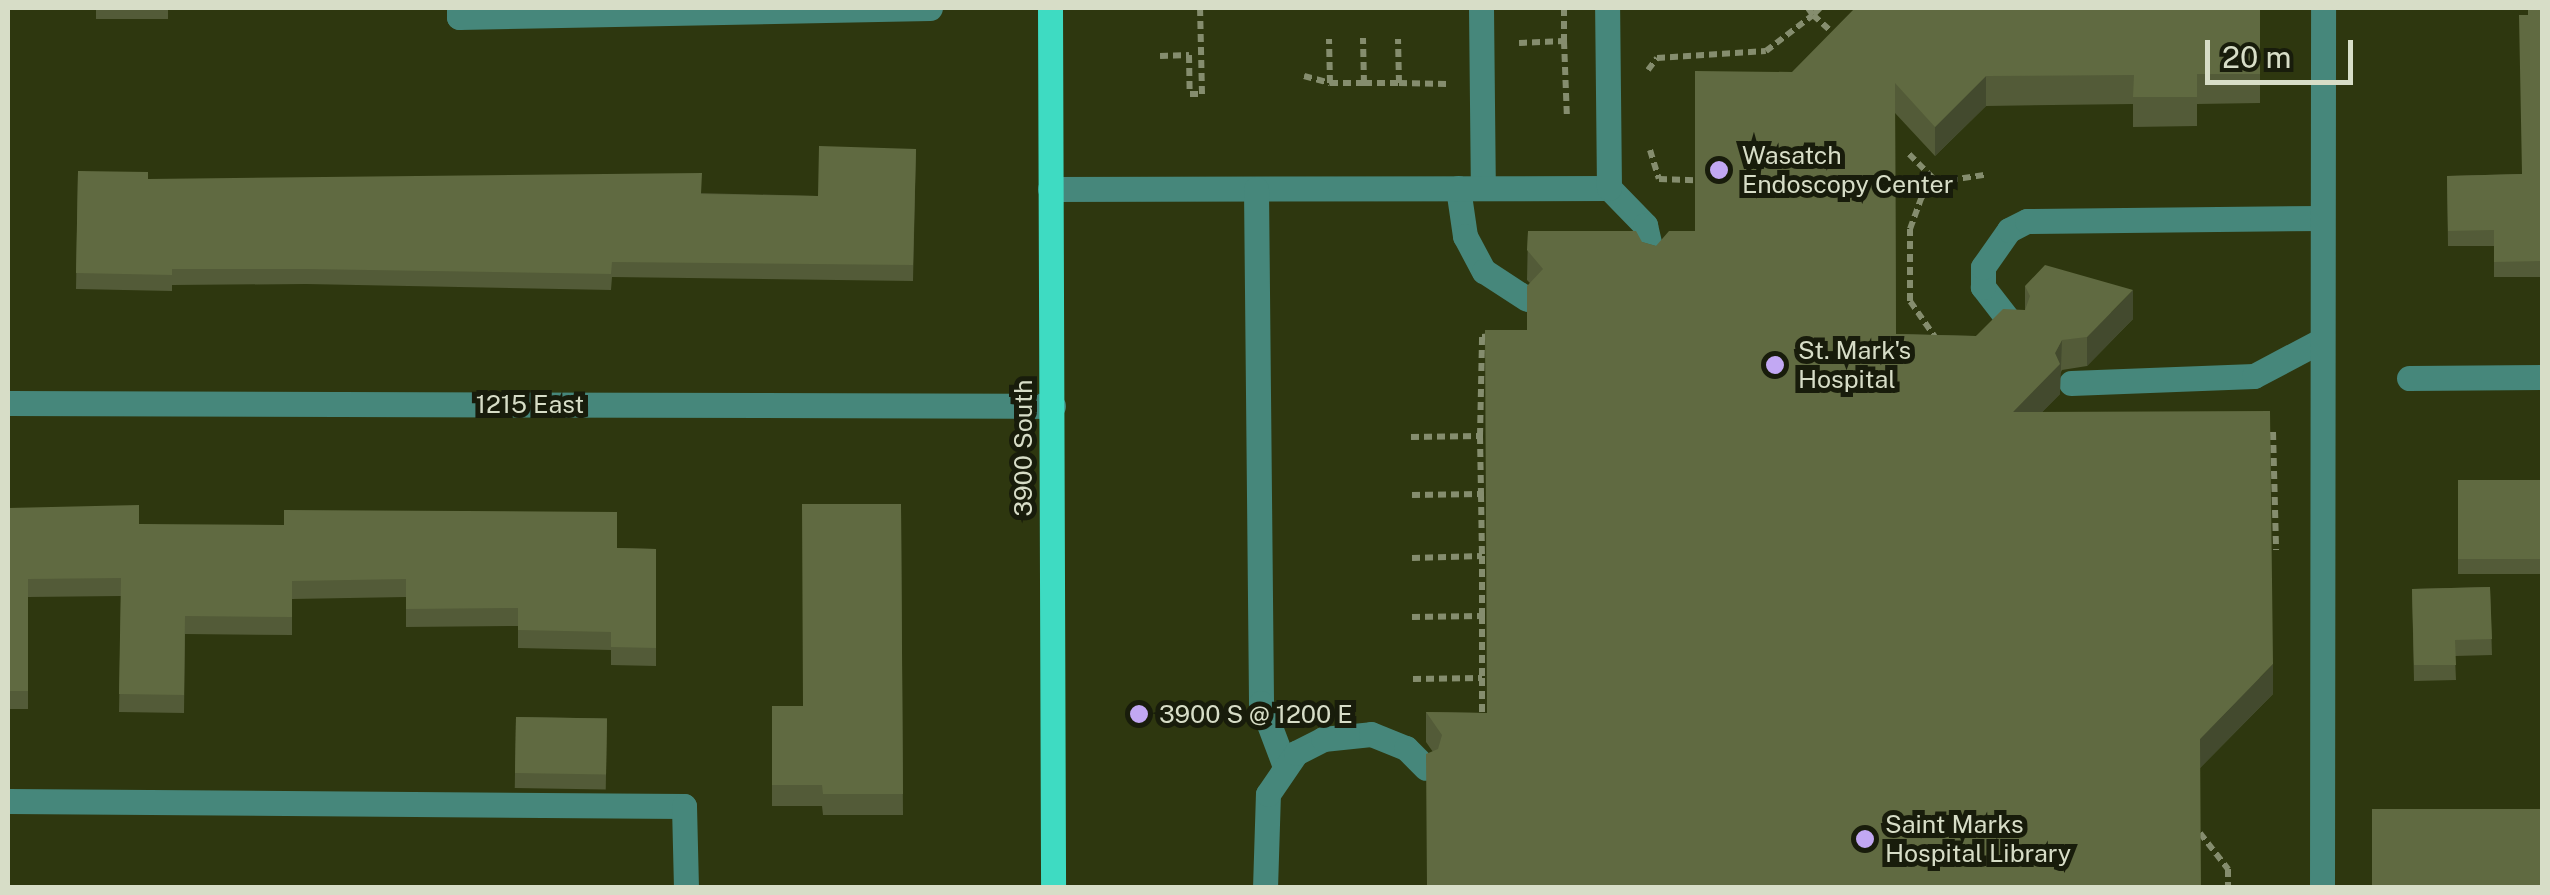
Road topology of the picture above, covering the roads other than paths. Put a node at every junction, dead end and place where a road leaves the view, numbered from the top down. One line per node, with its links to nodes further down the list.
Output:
1 (459, 8): 2 (street)
2 (930, 8)
3 (1050, 8): 10 (main road, 3900 South)
4 (1481, 8): 8 (street)
5 (1607, 8): 6 (street); 9 (street)
6 (1627, 8)
7 (2324, 8): 12 (street)
8 (1470, 188): 9 (street); 11 (street); 14 (street)
9 (1609, 188): 13 (street)
10 (1050, 189): 11 (street); 21 (main road, 3900 South)
11 (1256, 189): 22 (street)
12 (2322, 218): 15 (street); 16 (street)
13 (1653, 260)
14 (1527, 299)
15 (2014, 326)
16 (2322, 340): 19 (street); 28 (street)
17 (2409, 378): 18 (street)
18 (2542, 378)
19 (2071, 383)
20 (8, 403): 21 (street, 1215 East)
21 (1053, 406): 26 (main road, 3900 South)
22 (1284, 764): 23 (street); 27 (street)
23 (1426, 768)
24 (8, 801): 25 (street)
25 (686, 888)
26 (1053, 888)
27 (1264, 888)
28 (2322, 888)

